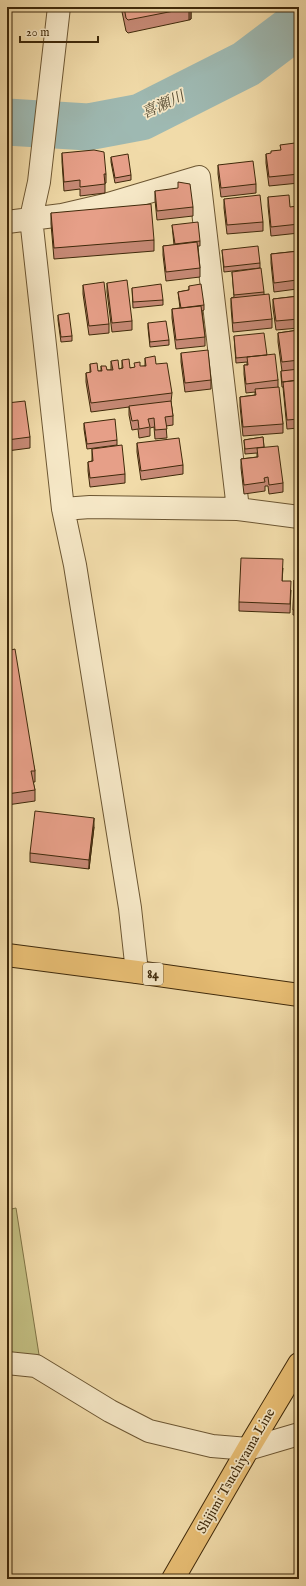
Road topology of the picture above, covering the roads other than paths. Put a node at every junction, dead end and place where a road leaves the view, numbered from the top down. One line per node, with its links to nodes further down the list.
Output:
1 (59, 7): 2 (street)
2 (31, 218): 3 (street); 4 (street); 5 (street)
3 (7, 222)
4 (63, 509): 5 (street); 8 (street)
5 (238, 509): 6 (street)
6 (299, 517)
7 (7, 955): 8 (main road, 84)
8 (136, 972): 9 (main road, 84)
9 (299, 995)
10 (7, 1363): 13 (street)
11 (299, 1364): 13 (main road, Shijimi Tsuchiyama Line)
12 (299, 1434): 13 (street)
13 (248, 1449): 14 (main road, Shijimi Tsuchiyama Line)
14 (173, 1579)

